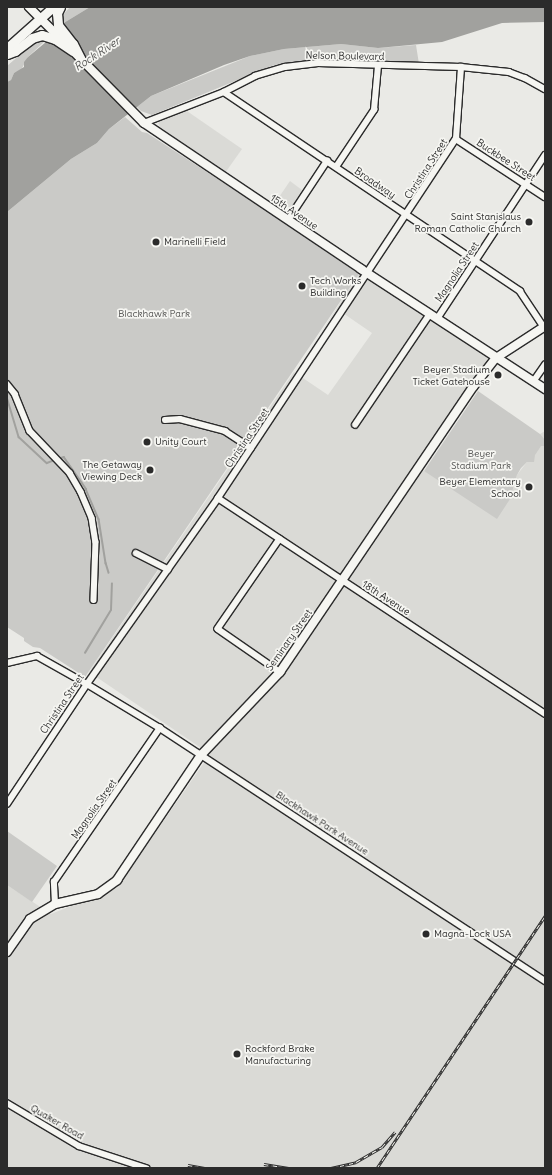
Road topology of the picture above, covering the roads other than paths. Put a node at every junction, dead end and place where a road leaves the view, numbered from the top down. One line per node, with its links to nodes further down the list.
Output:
1 (29, 7): 4 (street, 15th Avenue)
2 (53, 7): 4 (main road)
3 (60, 7): 5 (main road)
4 (40, 18): 5 (street, 15th Avenue); 6 (main road)
5 (54, 25): 7 (street, 15th Avenue); 9 (main road)
6 (7, 48)
7 (73, 51): 8 (main road); 9 (street, 15th Avenue)
8 (7, 54)
9 (80, 58): 14 (street, 15th Avenue)
10 (378, 66): 11 (street, Nelson Boulevard); 13 (street, Nelson Boulevard); 18 (street)
11 (462, 67): 12 (street, Nelson Boulevard); 15 (street, Christina Street)
12 (545, 90)
13 (224, 92): 14 (street, Nelson Boulevard); 17 (street, Broadway)
14 (144, 123): 22 (street, 15th Avenue)
15 (456, 139): 19 (street, Buckbee Street); 21 (street, Christina Street)
16 (545, 155): 19 (street, Magnolia Street)
17 (327, 161): 18 (street, Broadway); 22 (street)
18 (336, 168): 21 (street, Broadway)
19 (526, 184): 20 (street, Buckbee Street); 23 (street, Magnolia Street)
20 (545, 197)
21 (407, 216): 23 (street, Broadway); 24 (street, Christina Street)
22 (288, 220): 24 (street, 15th Avenue)
23 (475, 261): 26 (street, Magnolia Street); 27 (street, Broadway)
24 (367, 273): 25 (street, 15th Avenue); 35 (street, Christina Street)
25 (430, 314): 26 (street, 15th Avenue); 34 (street, Magnolia Street)
26 (437, 318): 28 (street, 15th Avenue)
27 (545, 326): 28 (street, Seminary Street)
28 (496, 358): 30 (street, 15th Avenue); 40 (street, Seminary Street)
29 (545, 365): 30 (street)
30 (533, 382): 32 (street, 15th Avenue)
31 (7, 384): 41 (street)
32 (545, 389)
33 (165, 420): 35 (street)
34 (355, 425)
35 (251, 448): 36 (street, Christina Street)
36 (218, 498): 37 (street, 18th Avenue); 39 (street, Christina Street)
37 (280, 539): 40 (street, 18th Avenue); 43 (street)
38 (136, 553): 39 (street)
39 (168, 569): 44 (street, Christina Street)
40 (342, 580): 43 (street, Seminary Street); 45 (street, 18th Avenue)
41 (94, 600)
42 (7, 663): 44 (street, Blackhawk Park Avenue)
43 (280, 672): 47 (street, Seminary Street)
44 (87, 684): 46 (street, Blackhawk Park Avenue); 48 (street, Christina Street)
45 (545, 714)
46 (160, 728): 47 (street, Blackhawk Park Avenue); 49 (street, Magnolia Street)
47 (201, 755): 49 (street, Seminary Street); 51 (street, Blackhawk Park Avenue)
48 (7, 804)
49 (55, 904): 50 (street, Seminary Street)
50 (7, 952)
51 (545, 981)
52 (7, 1103): 53 (street, Quaker Road)
53 (146, 1168)

